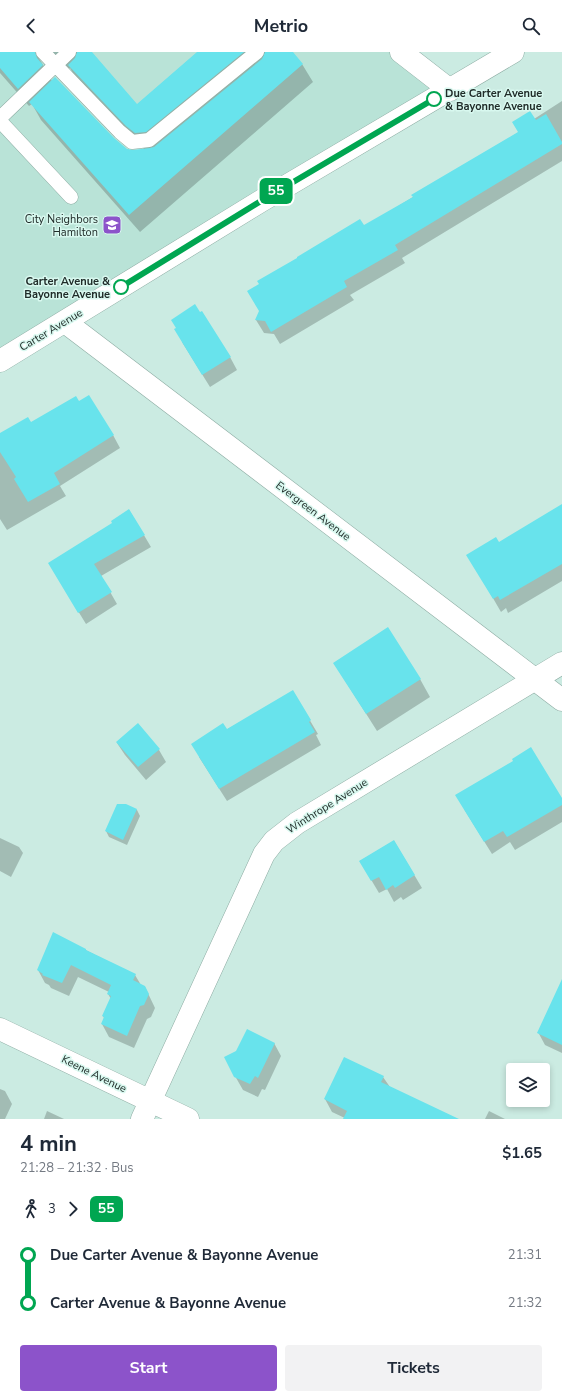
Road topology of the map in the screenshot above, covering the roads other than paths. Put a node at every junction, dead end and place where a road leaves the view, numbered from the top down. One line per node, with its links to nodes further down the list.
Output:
1 (43, 52): 6 (lane)
2 (69, 52): 6 (lane)
3 (257, 52): 6 (lane)
4 (401, 52): 7 (street)
5 (513, 52): 7 (street, Carter Avenue)
6 (55, 65): 8 (lane)
7 (450, 90): 10 (street, Carter Avenue)
8 (0, 120): 9 (lane)
9 (71, 197)
10 (65, 322): 11 (street, Carter Avenue); 13 (street, Evergreen Avenue)
11 (0, 361)
12 (562, 663): 13 (street, Winthrope Avenue)
13 (535, 679): 14 (street, Evergreen Avenue); 16 (street, Winthrope Avenue)
14 (562, 700)
15 (0, 1029): 16 (street, Keene Avenue)
16 (146, 1110): 17 (street, Keene Avenue)
17 (188, 1119)

